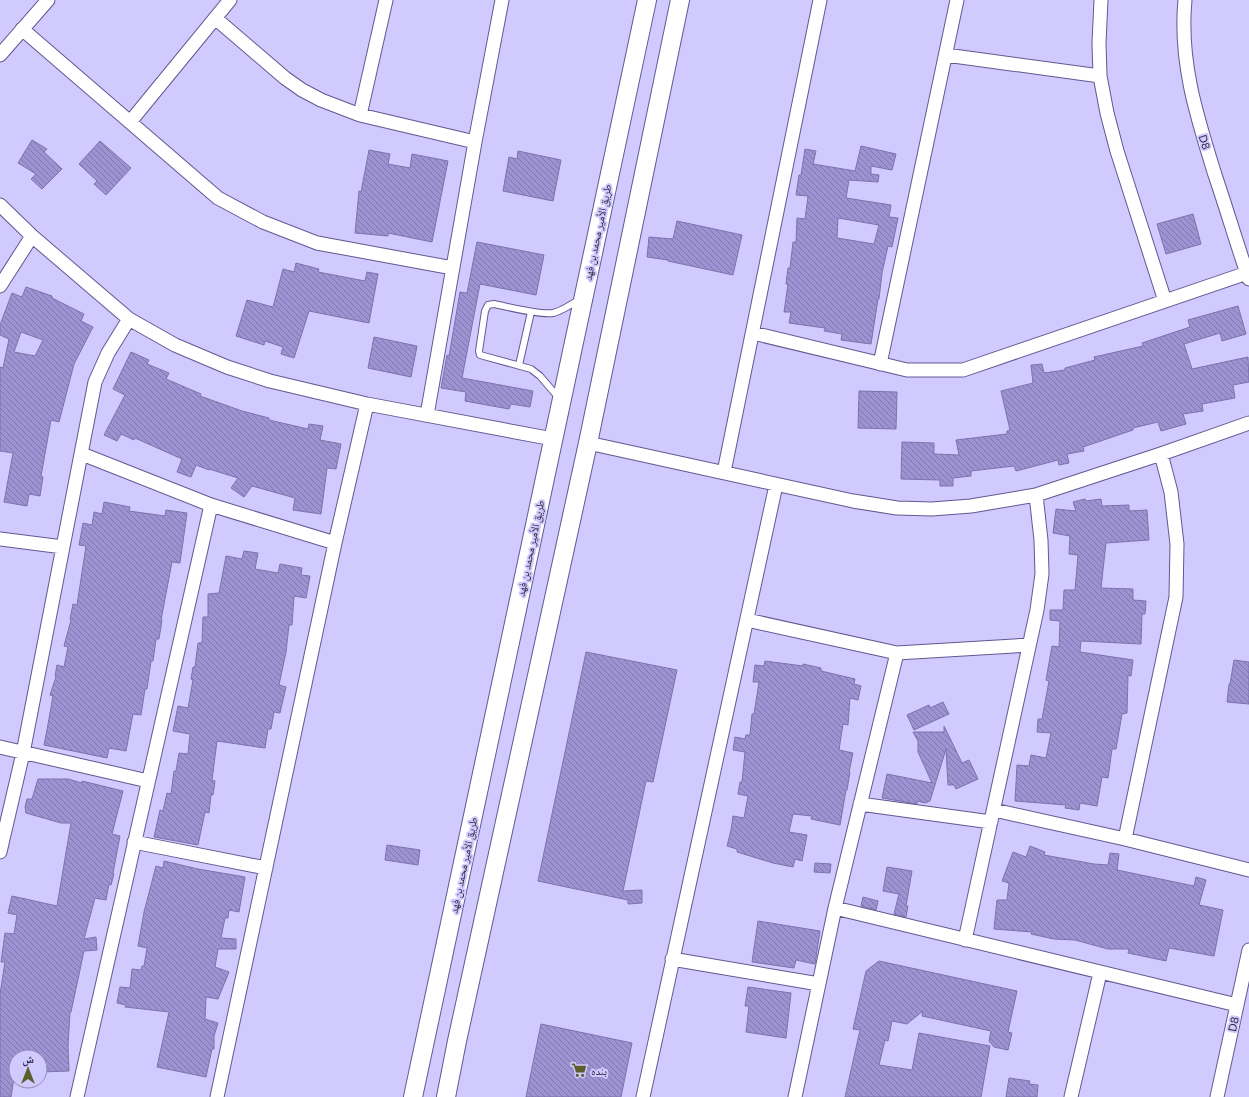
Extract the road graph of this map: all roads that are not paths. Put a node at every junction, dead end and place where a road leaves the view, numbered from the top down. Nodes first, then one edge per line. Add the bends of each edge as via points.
1 (48, 0) edge
2 (230, 0) edge
3 (386, 0) edge
4 (502, 0) edge
5 (647, 0) edge
6 (680, 0) edge
7 (820, 0) edge
8 (958, 0) edge
9 (1101, 0) edge
10 (1186, 0) edge
11 (215, 18) junction
12 (22, 29) junction
13 (0, 55) edge
14 (946, 55) junction
15 (1100, 76) junction
16 (360, 115) junction
17 (130, 122) junction
18 (475, 142) junction
19 (0, 205) edge
20 (32, 236) junction
21 (453, 268) junction
22 (1248, 276) edge
23 (0, 286) edge
24 (583, 297) junction
25 (1165, 301) junction
26 (531, 312) junction
27 (129, 319) junction
28 (753, 333) junction
29 (880, 364) junction
30 (519, 365) junction
31 (561, 401) junction
32 (367, 404) junction
33 (427, 415) junction
34 (1249, 423) edge
35 (553, 439) junction
36 (588, 443) junction
37 (82, 454) junction
38 (1161, 454) junction
39 (724, 472) junction
40 (776, 485) junction
41 (1036, 495) junction
42 (210, 505) junction
43 (0, 539) edge
44 (335, 543) junction
45 (64, 547) junction
46 (747, 620) junction
47 (1029, 645) junction
48 (897, 653) junction
49 (0, 747) edge
50 (23, 753) junction
51 (148, 781) junction
52 (860, 804) junction
53 (993, 816) junction
54 (1125, 839) junction
55 (134, 842) junction
56 (0, 852) edge
57 (266, 868) junction
58 (1249, 870) edge
59 (834, 908) junction
60 (965, 940) junction
61 (1249, 950) edge
62 (672, 959) junction
63 (1100, 973) junction
64 (818, 984) junction
65 (1237, 1005) junction
66 (77, 1097) edge
67 (217, 1097) edge
68 (414, 1097) edge
69 (446, 1097) edge
70 (643, 1097) edge
71 (795, 1097) edge
72 (1072, 1097) edge
73 (1216, 1097) edge

1 - 12 street
2 - 11 street
3 - 16 street
4 - 18 street
5 - 24 street, طريق الأمير محمد بن فهد
6 - 36 street
7 - 28 street
8 - 14 street
9 - 15 street via 1098,43
10 - 22 street, D8 via 1184,54 1189,85 1197,118
11 - 16 street via 302,90
11 - 17 street
12 - 13 street
12 - 17 street
14 - 15 street
14 - 29 street
15 - 25 street via 1117,151
16 - 18 street
17 - 21 street via 218,198 263,222 316,243
18 - 21 street
19 - 20 street
20 - 23 street
20 - 27 street
21 - 33 street
22 - 25 street
24 - 26 lane via 553,313
24 - 31 street, طريق الأمير محمد بن فهد
25 - 29 street via 963,370 907,370
26 - 30 lane
26 - 30 lane via 494,304 488,305 485,311 480,355
27 - 32 street via 175,345 227,367 270,381
27 - 37 street via 108,353 95,382
28 - 29 street
28 - 39 street
30 - 31 lane via 531,369 540,376
31 - 35 street, طريق الأمير محمد بن فهد
32 - 33 street
32 - 44 street
33 - 35 street
34 - 38 street
35 - 68 street, طريق الأمير محمد بن فهد
36 - 39 street
36 - 69 street
37 - 42 street
37 - 45 street
38 - 41 street
38 - 54 street via 1171,492 1177,544 1176,597
39 - 40 street
40 - 41 street via 897,508 971,506
40 - 46 street
41 - 47 street via 1042,574
42 - 44 street
42 - 51 street
43 - 45 street
44 - 57 street
45 - 50 street
46 - 48 street
46 - 62 street
47 - 48 street
47 - 53 street
48 - 52 street
49 - 50 street
50 - 51 street
50 - 56 street
51 - 55 street
52 - 53 street
52 - 59 street
53 - 54 street
53 - 60 street
54 - 58 street
55 - 57 street
55 - 66 street
57 - 67 street
59 - 60 street
59 - 64 street
60 - 63 street
61 - 65 street, D8
62 - 64 street
62 - 70 street
63 - 65 street
63 - 72 street
64 - 71 street
65 - 73 street, D8

